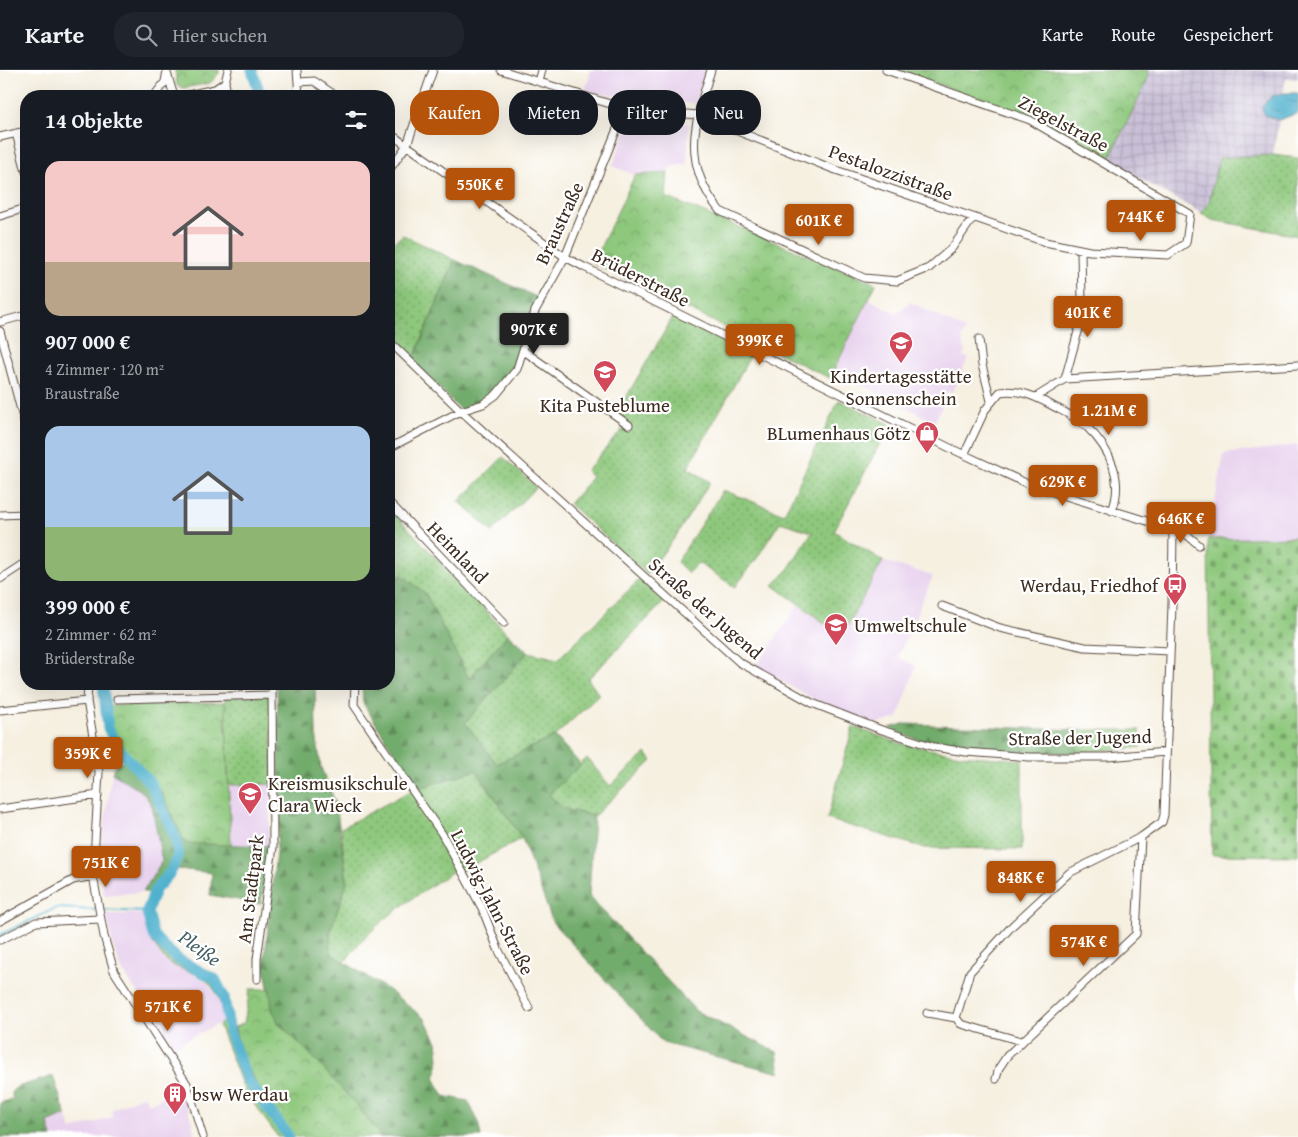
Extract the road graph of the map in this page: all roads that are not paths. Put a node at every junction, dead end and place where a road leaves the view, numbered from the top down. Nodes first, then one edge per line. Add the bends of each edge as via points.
1 (228, 70) edge
2 (297, 70) edge
3 (433, 70) edge
4 (501, 70) edge
5 (542, 70) edge
6 (711, 70) edge
7 (886, 70) edge
8 (167, 71) edge
9 (226, 82) junction
10 (298, 82) junction
11 (539, 82) junction
12 (159, 90) edge
13 (172, 90) edge
14 (210, 90) edge
15 (226, 90) edge
16 (299, 90) edge
17 (327, 90) edge
18 (705, 90) edge
19 (608, 103) edge
20 (696, 125) edge
21 (20, 132) edge
22 (16, 133) junction
23 (614, 135) edge
24 (746, 135) edge
25 (395, 136) edge
26 (0, 137) edge
27 (407, 145) junction
28 (20, 149) edge
29 (395, 162) edge
30 (20, 210) edge
31 (1190, 214) joint
32 (0, 216) edge
33 (973, 218) junction
34 (1081, 250) junction
35 (565, 257) junction
36 (20, 317) edge
37 (0, 322) edge
38 (0, 331) edge
39 (979, 339) dead end
40 (395, 346) edge
41 (524, 351) junction
42 (1298, 365) edge
43 (1065, 379) junction
44 (1036, 397) junction
45 (990, 402) junction
46 (20, 406) edge
47 (461, 411) junction
48 (628, 425) dead end
49 (395, 445) edge
50 (964, 455) junction
51 (395, 508) edge
52 (1112, 511) junction
53 (20, 514) edge
54 (0, 515) edge
55 (1173, 529) junction
56 (1199, 545) dead end
57 (20, 566) edge
58 (0, 579) edge
59 (942, 606) dead end
60 (504, 623) dead end
61 (1170, 651) junction
62 (88, 690) edge
63 (272, 690) edge
64 (355, 690) edge
65 (272, 696) junction
66 (117, 699) dead end
67 (88, 701) junction
68 (0, 710) edge
69 (1166, 752) junction
70 (98, 795) junction
71 (0, 809) edge
72 (1141, 837) junction
73 (93, 876) junction
74 (100, 917) junction
75 (0, 921) edge
76 (0, 940) edge
77 (257, 979) dead end
78 (529, 1008) dead end
79 (927, 1013) dead end
80 (956, 1018) junction
81 (1021, 1041) junction
82 (996, 1080) dead end
83 (203, 1137) edge

1 - 9 street
2 - 10 street
3 - 27 street
4 - 11 street, Pestalozzistraße
5 - 11 street
6 - 18 street
7 - 31 street, Ziegelstraße via 1030,120
8 - 12 street via 165,82
8 - 13 street
9 - 14 street
9 - 15 street
10 - 16 street
10 - 17 street via 314,81
11 - 19 street, Pestalozzistraße
20 - 33 street via 693,150 700,176 709,197 720,211 864,278 897,281 929,268 952,248
21 - 22 street
22 - 26 street
22 - 28 street
23 - 35 street, Braustraße
24 - 33 street, Pestalozzistraße
25 - 27 street, Brüderstraße
27 - 29 street
27 - 35 street, Brüderstraße
30 - 32 street
31 - 34 street, Pestalozzistraße via 1186,242 1168,255
33 - 34 street, Pestalozzistraße via 1045,242
34 - 43 street via 1082,303
35 - 41 street, Braustraße via 535,311
35 - 50 street, Brüderstraße
36 - 37 street
38 - 46 street
39 - 45 street
40 - 47 street, Straße der Jugend
41 - 47 street, Braustraße via 517,369 496,395 483,404
41 - 48 street
42 - 43 street
43 - 44 street
44 - 45 street via 1017,390 1007,391 1000,392
44 - 52 street via 1087,427 1102,446 1116,472 1118,495
45 - 50 street
47 - 49 street, Braustraße
47 - 69 street, Straße der Jugend via 739,662 812,703 934,747 966,752 1029,757 1108,757
50 - 52 street, Brüderstraße via 1030,485
51 - 60 street, Heimland
52 - 55 street, Brüderstraße
53 - 54 street
55 - 56 street, Brüderstraße via 1186,534
55 - 61 street
57 - 58 street
59 - 61 street via 1000,628 1085,647
61 - 69 street
62 - 67 street
63 - 65 street, Am Stadtpark
64 - 78 street, Ludwig-Jahn-Straße via 354,705 442,834 482,908 498,950
65 - 66 street
65 - 77 street, Am Stadtpark via 273,847
67 - 68 street
67 - 70 street via 98,755
69 - 72 street via 1162,822
70 - 71 street
70 - 73 street
72 - 80 street via 1068,873 1012,926 970,972
72 - 81 street via 1136,934
73 - 74 street
73 - 75 street via 73,880
74 - 76 street via 36,922
74 - 83 street via 114,971 187,1084
79 - 80 street
80 - 81 street via 961,1024
81 - 82 street via 1003,1062

